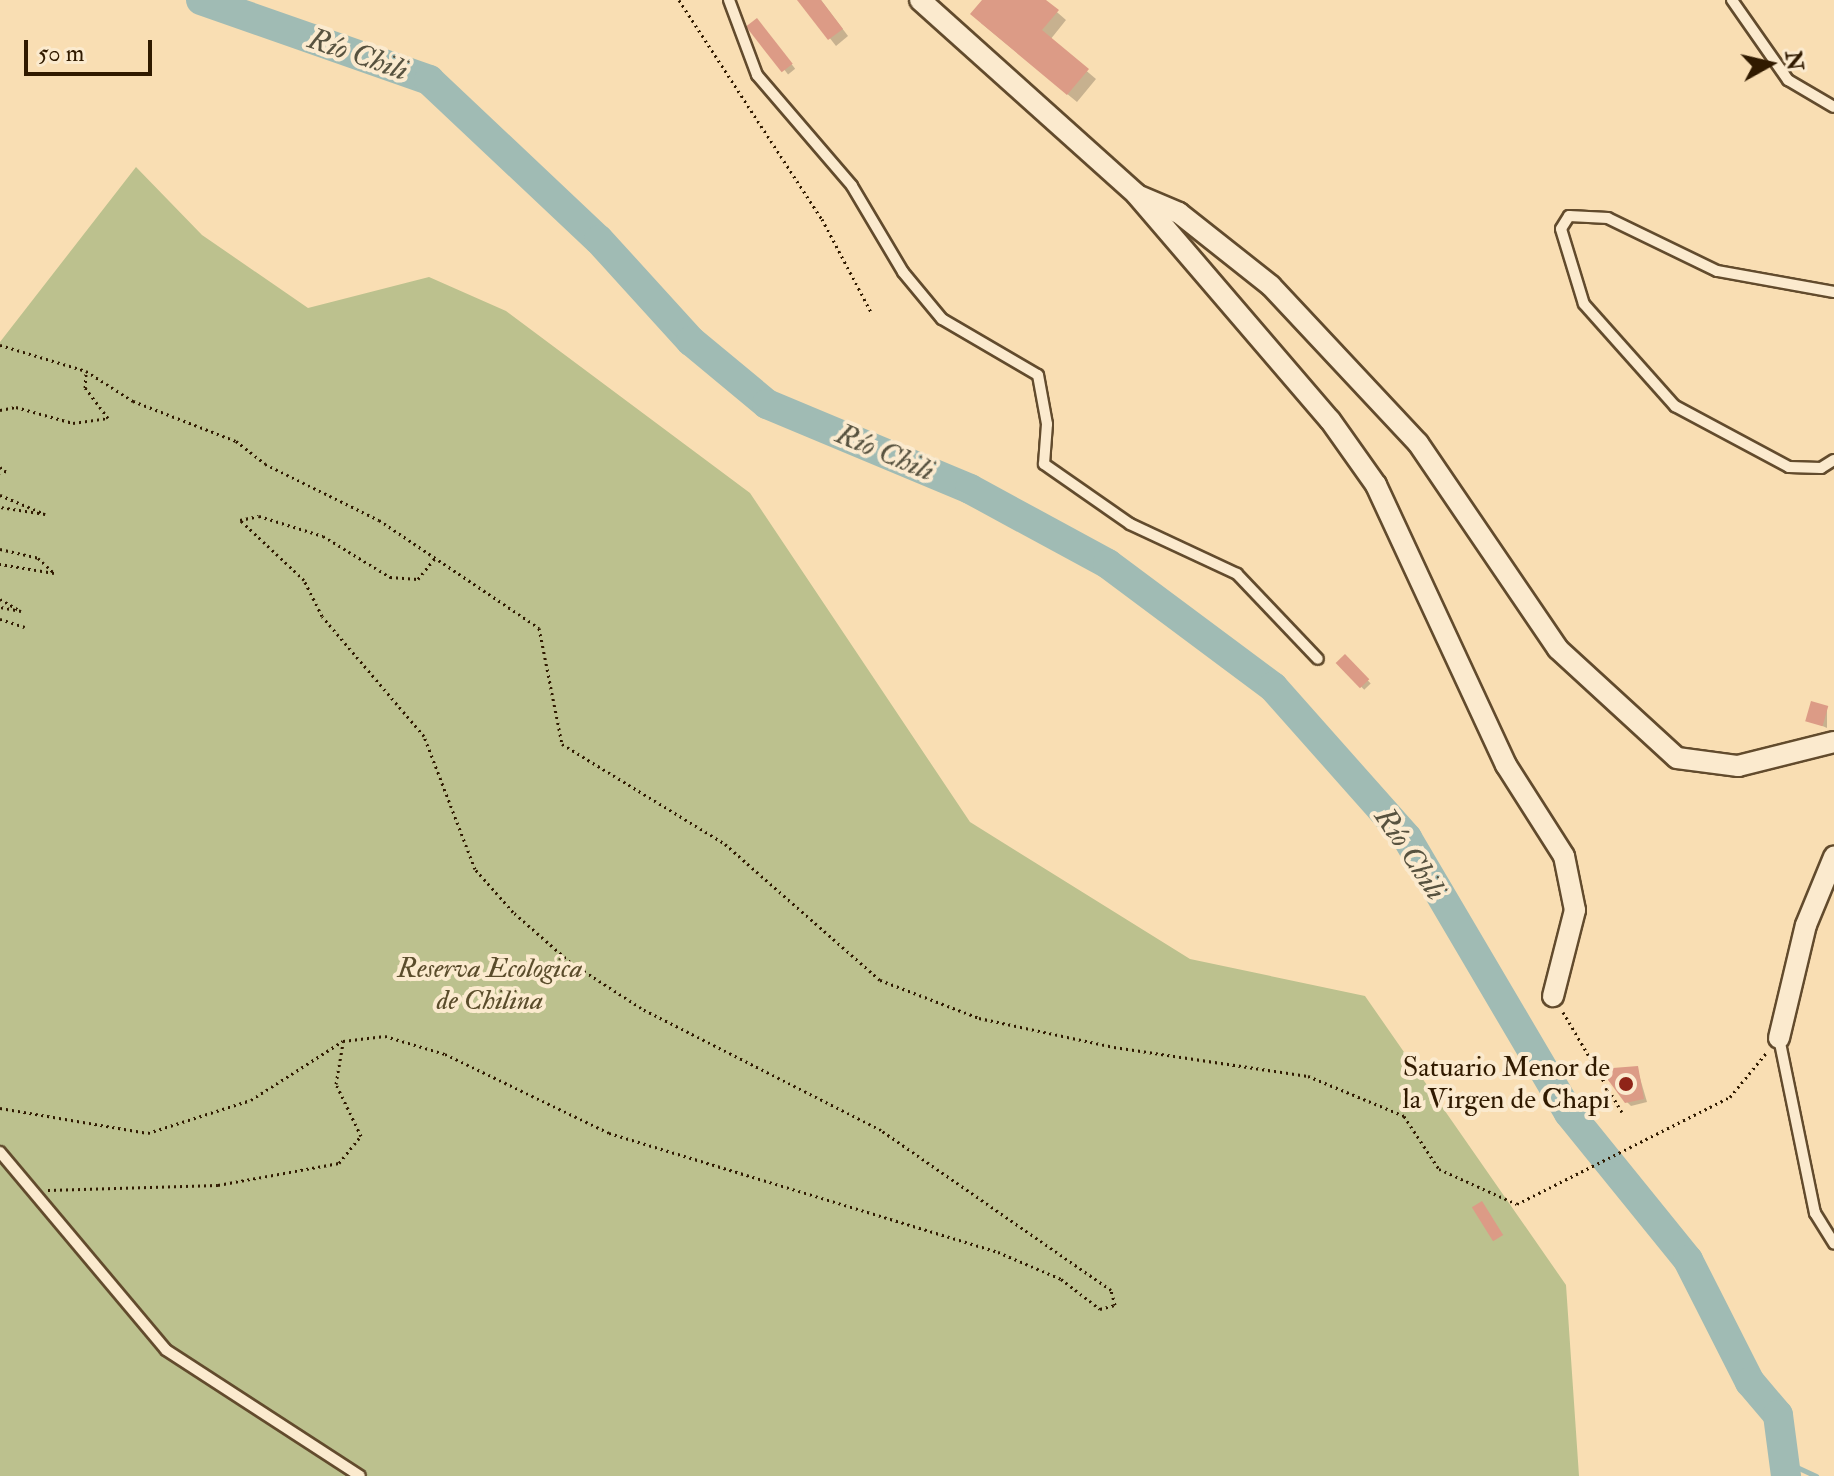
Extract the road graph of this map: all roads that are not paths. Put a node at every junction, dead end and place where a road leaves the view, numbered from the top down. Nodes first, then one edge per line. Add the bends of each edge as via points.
1 (729, 0) edge
2 (920, 0) edge
3 (1732, 0) edge
4 (1834, 107) edge
5 (1136, 194) junction
6 (1834, 292) edge
7 (1834, 460) edge
8 (1318, 659) dead end
9 (1834, 742) edge
10 (1834, 857) edge
11 (1553, 996) road end
12 (1779, 1038) joint
13 (0, 1152) edge
14 (1834, 1244) edge
15 (360, 1476) edge

1 - 8 lane via 757,75 852,186 903,272 942,319 1038,375 1047,424 1044,464 1130,524 1237,574
2 - 5 street
3 - 4 lane via 1788,80
5 - 9 street via 1179,213 1271,286 1418,443 1558,649 1677,758 1738,766
5 - 11 street via 1330,420 1409,545 1459,672 1574,884 1575,910
6 - 7 lane via 1717,271 1608,218 1569,216 1561,229 1584,304 1675,406 1789,467 1821,468
10 - 12 street via 1806,925
12 - 14 lane via 1815,1213
13 - 15 lane via 166,1350

